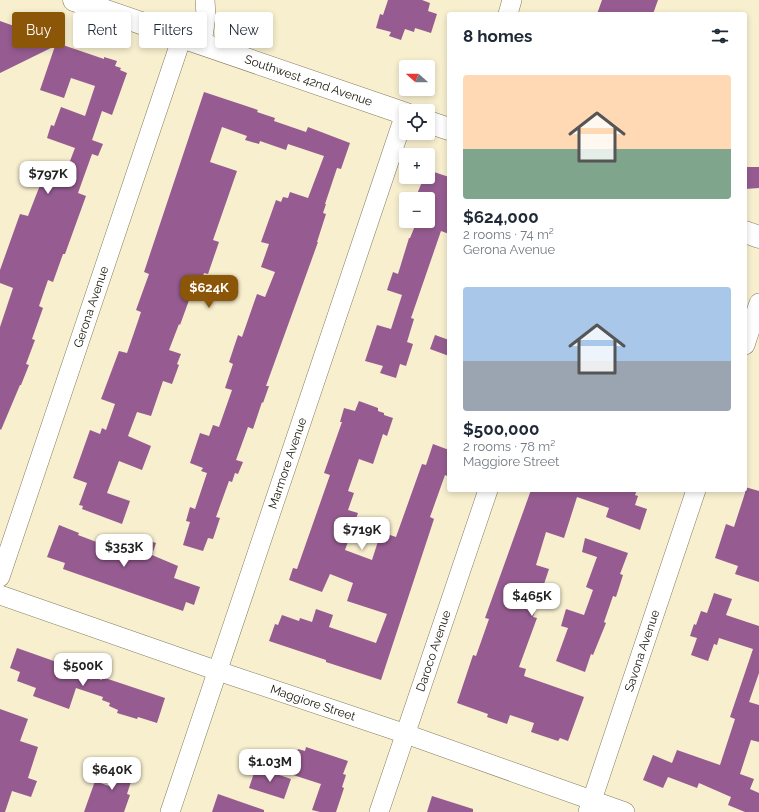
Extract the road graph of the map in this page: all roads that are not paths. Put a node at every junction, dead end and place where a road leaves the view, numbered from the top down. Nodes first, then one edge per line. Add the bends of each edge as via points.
1 (74, 0) edge
2 (205, 0) edge
3 (512, 0) edge
4 (206, 12) edge
5 (509, 12) edge
6 (139, 22) edge
7 (207, 45) edge
8 (189, 48) edge
9 (399, 112) edge
10 (435, 124) edge
11 (447, 128) edge
12 (399, 135) edge
13 (747, 233) edge
14 (759, 237) edge
15 (759, 303) edge
16 (747, 339) edge
17 (487, 492) edge
18 (695, 492) edge
19 (0, 577) edge
20 (0, 595) edge
21 (218, 670) junction
22 (406, 734) junction
23 (590, 806) edge
24 (170, 812) edge
25 (379, 812) edge
26 (625, 812) edge

1 - 6 main road, Southwest 42nd Avenue
2 - 4 street, Gerona Avenue
3 - 5 street
7 - 9 main road, Southwest 42nd Avenue
8 - 19 street, Gerona Avenue
10 - 11 main road
12 - 21 street, Marmore Avenue
13 - 14 main road
15 - 16 street
17 - 22 street, Daroco Avenue
18 - 23 street, Savona Avenue
20 - 21 street, Maggiore Street
21 - 22 street, Maggiore Street
21 - 24 street, Marmore Avenue
22 - 23 street, Maggiore Street
22 - 25 street, Daroco Avenue
23 - 26 street, Maggiore Street

